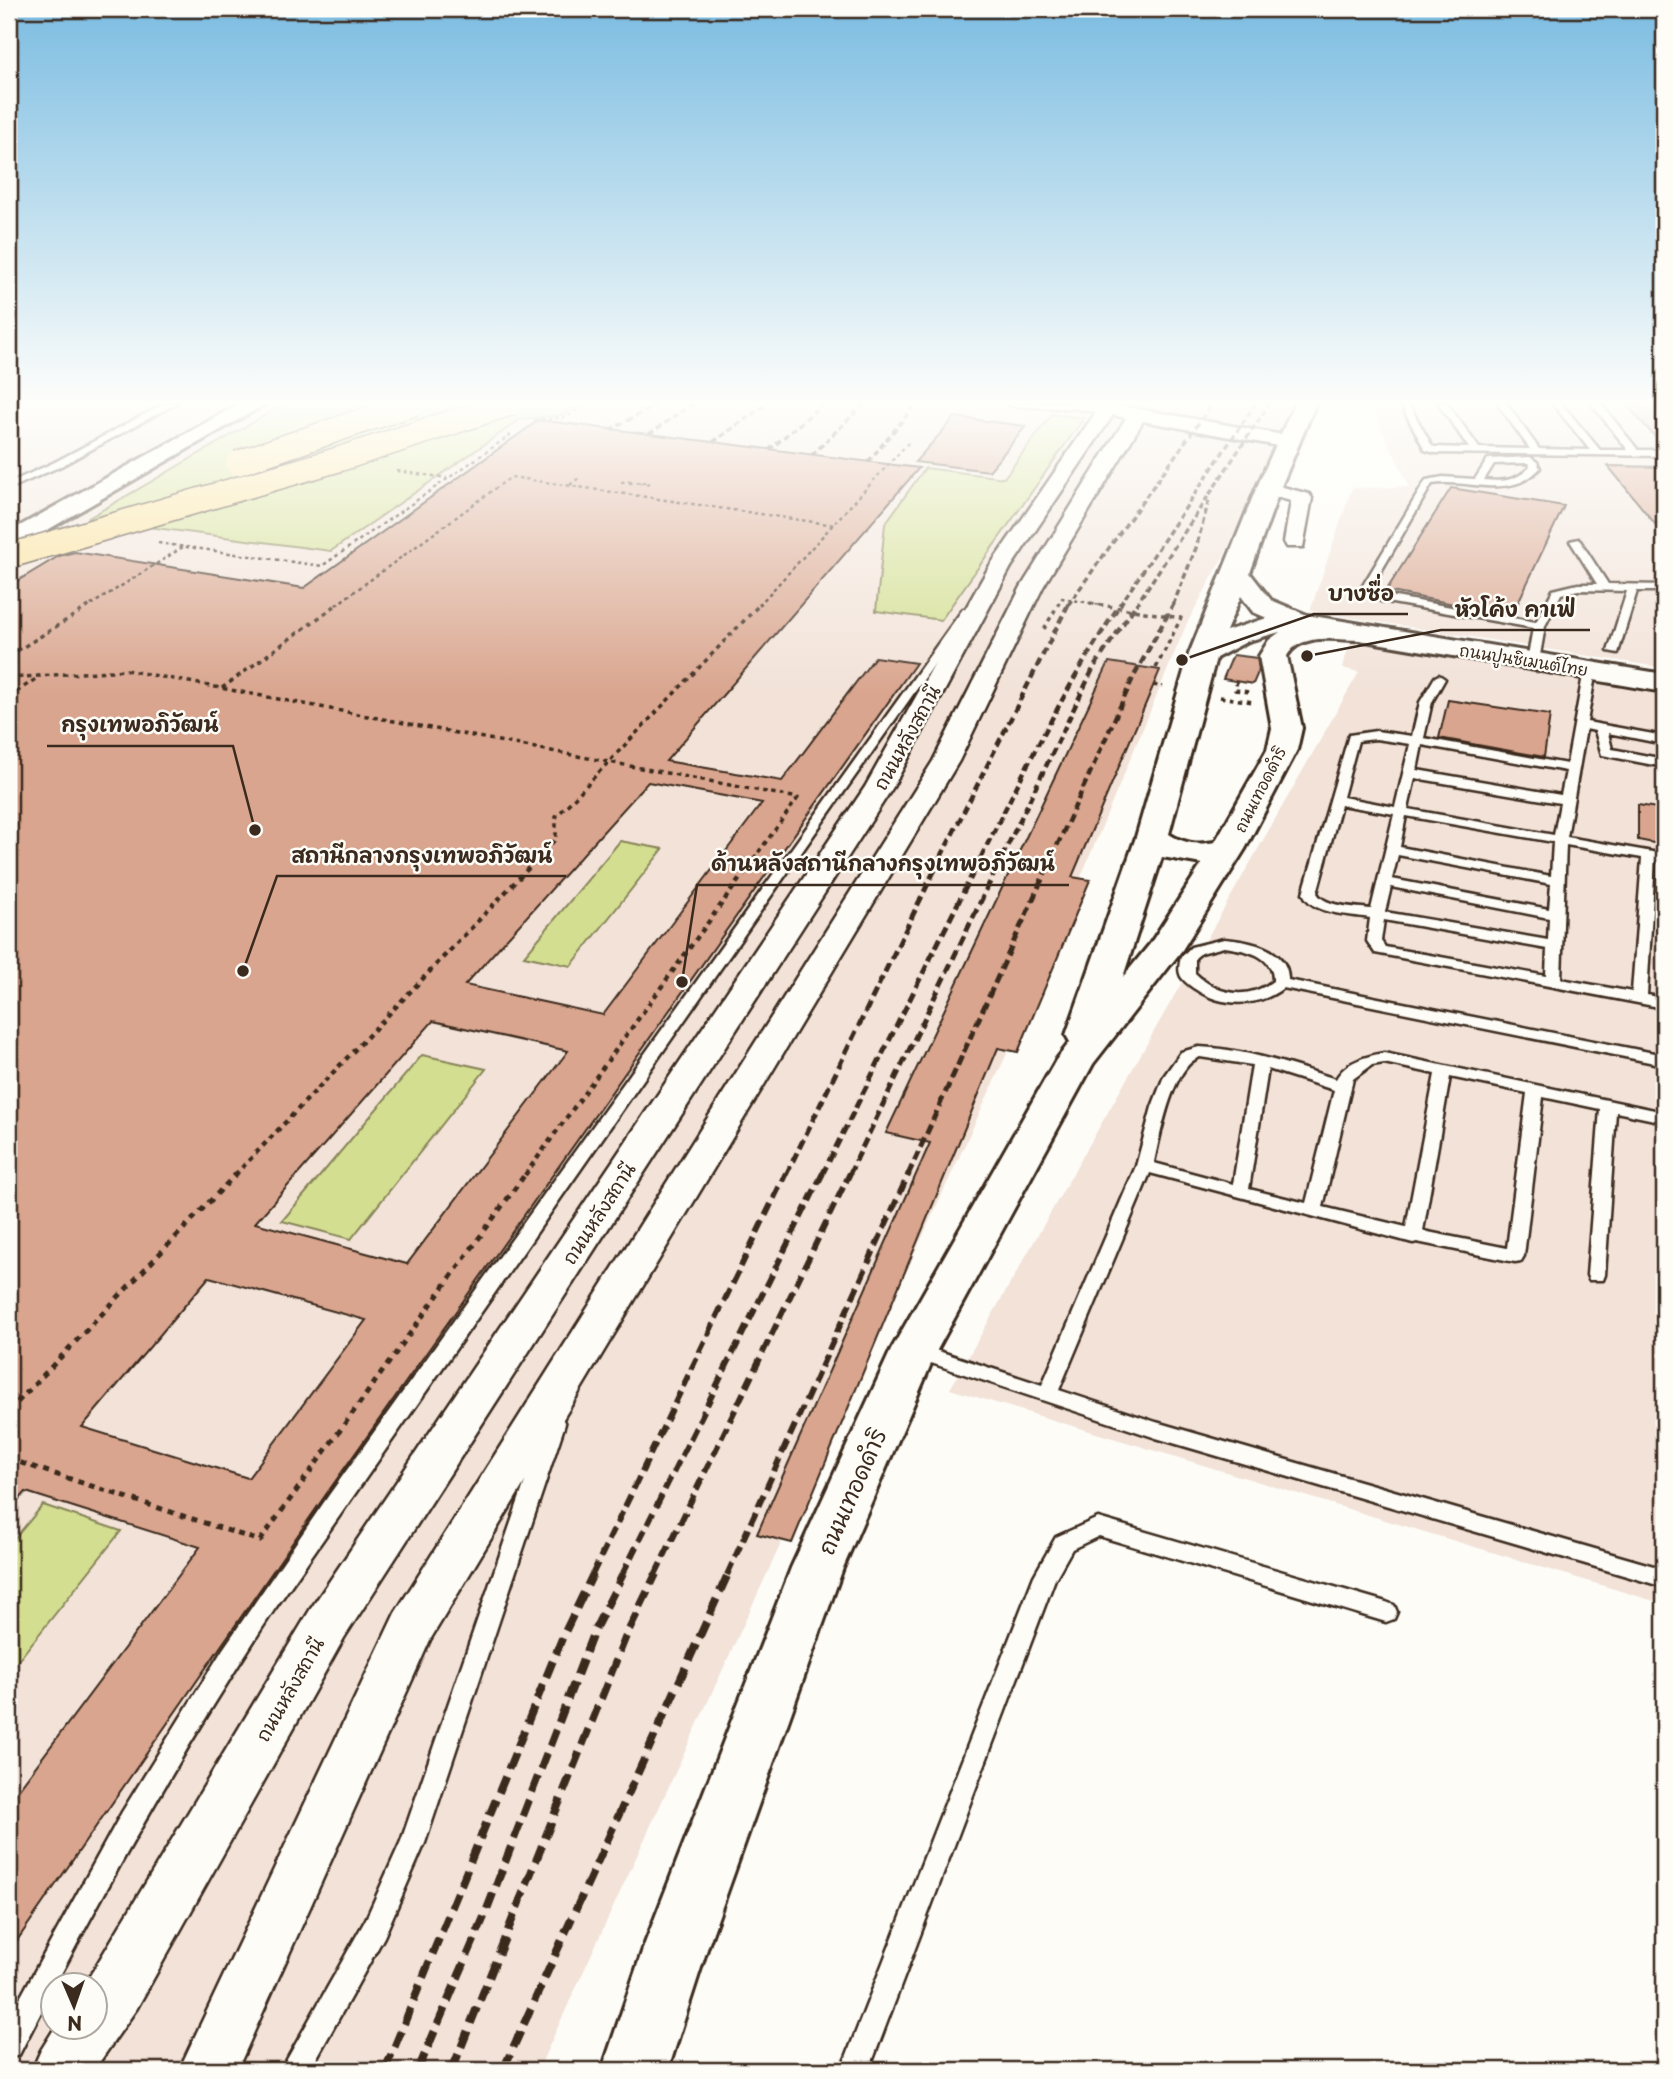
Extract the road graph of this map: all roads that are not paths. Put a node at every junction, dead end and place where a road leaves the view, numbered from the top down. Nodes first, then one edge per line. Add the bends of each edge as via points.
1 (84, 500) edge
2 (118, 500) edge
3 (200, 500) edge
4 (1043, 500) edge
5 (1066, 500) edge
6 (1264, 500) edge
7 (1302, 500) edge
8 (1418, 500) edge
9 (9, 533) edge
10 (1575, 541) dead end
11 (9, 542) edge
12 (1295, 542) dead end
13 (9, 556) edge
14 (1000, 567) junction
15 (1237, 573) junction
16 (1604, 587) junction
17 (1633, 587) junction
18 (1664, 588) edge
19 (1301, 622) junction
20 (1539, 626) junction
21 (1358, 632) junction
22 (1614, 651) dead end
23 (1203, 654) junction
24 (1533, 661) junction
25 (1590, 670) junction
26 (1439, 679) dead end
27 (1664, 683) edge
28 (1582, 725) junction
29 (1601, 729) junction
30 (1664, 740) edge
31 (1418, 741) junction
32 (1664, 763) edge
33 (1574, 769) junction
34 (1409, 773) junction
35 (1336, 800) junction
36 (1568, 800) junction
37 (1401, 812) junction
38 (1152, 837) junction
39 (1560, 839) junction
40 (1228, 849) junction
41 (1392, 850) junction
42 (1657, 857) edge
43 (1558, 881) junction
44 (1384, 882) junction
45 (1556, 915) junction
46 (1377, 916) junction
47 (1555, 946) junction
48 (1176, 953) junction
49 (1553, 981) junction
50 (1280, 984) junction
51 (1639, 999) junction
52 (1664, 1003) edge
53 (1076, 1060) junction
54 (1664, 1060) edge
55 (1261, 1061) junction
56 (1443, 1072) junction
57 (1342, 1087) junction
58 (1535, 1091) junction
59 (1608, 1106) junction
60 (1664, 1117) edge
61 (1145, 1166) junction
62 (1240, 1193) junction
63 (1313, 1212) junction
64 (1413, 1237) junction
65 (1596, 1275) dead end
66 (914, 1350) junction
67 (576, 1362) junction
68 (1048, 1393) junction
69 (1664, 1578) edge
70 (1386, 1612) dead end
71 (676, 1945) junction
72 (108, 2000) edge
73 (81, 2040) edge
74 (88, 2040) edge
75 (9, 2045) edge
76 (61, 2070) edge
77 (73, 2070) edge
78 (208, 2070) edge
79 (295, 2070) edge
80 (615, 2070) edge
81 (635, 2070) edge
82 (855, 2070) edge

1 - 11 street
2 - 9 highway
3 - 13 highway, bridge
4 - 14 street, ถนนหลังสถานี
5 - 67 street via 1032,587 946,761
6 - 15 street, ถนนเทอดดำริ
7 - 12 street
8 - 20 lane via 1367,587 1371,593
10 - 16 lane
14 - 72 street, ถนนหลังสถานี via 879,787 327,1624
14 - 75 lane via 841,783 265,1604 157,1775 71,1924
15 - 19 street via 1262,606
15 - 23 street, ถนนเทอดดำริ
16 - 17 lane
16 - 20 lane via 1557,592
17 - 18 lane
17 - 22 lane
19 - 21 street, ถนนปูนซิเมนต์ไทย
19 - 23 street via 1257,627
20 - 24 lane
21 - 24 street, ถนนปูนซิเมนต์ไทย
21 - 40 street, ถนนเทอดดำริ via 1306,633 1277,646 1273,656 1287,728 1282,750
23 - 38 street, ถนนเทอดดำริ
24 - 25 street, ถนนปูนซิเมนต์ไทย
25 - 27 street, ถนนปูนซิเมนต์ไทย
25 - 28 lane
26 - 31 lane via 1426,702
28 - 29 lane
28 - 33 lane
29 - 30 lane
29 - 32 lane via 1606,752
31 - 33 lane
31 - 34 lane
31 - 35 lane via 1376,735 1353,738
33 - 36 lane
34 - 36 lane
34 - 37 lane
35 - 37 lane
35 - 46 lane via 1310,893 1322,905
36 - 39 lane
37 - 39 lane
37 - 41 lane
38 - 40 street, ถนนเทอดดำริ via 1182,854 1208,855
38 - 53 street, ถนนเทอดดำริ
39 - 42 lane
39 - 43 lane
40 - 48 street, ถนนเทอดดำริ
41 - 43 lane
41 - 44 lane
42 - 51 lane
43 - 45 lane
44 - 45 lane
44 - 46 lane
45 - 47 lane
46 - 47 lane
46 - 49 lane via 1374,940 1380,950
47 - 49 lane
48 - 50 lane via 1187,974 1204,990 1218,995 1262,996
48 - 50 lane via 1224,943 1256,949 1278,965
48 - 53 street, ถนนเทอดดำริ
49 - 51 lane
50 - 54 lane
51 - 52 lane
53 - 66 street, ถนนเทอดดำริ
55 - 57 lane
55 - 61 lane via 1202,1052 1189,1054 1179,1063
55 - 62 lane
56 - 57 lane via 1384,1058 1353,1068
56 - 58 lane
56 - 64 lane
57 - 63 lane
58 - 59 lane
58 - 64 lane via 1515,1256
59 - 60 lane
59 - 65 lane
61 - 62 lane
61 - 68 lane
62 - 63 lane
63 - 64 lane
66 - 68 lane
66 - 71 street, ถนนเทอดดำริ via 817,1568
67 - 78 street via 412,1628
67 - 79 lane via 413,1843 375,1928
68 - 69 lane via 1156,1430
70 - 82 lane via 1098,1527 1064,1543 1045,1576
71 - 80 street, ถนนเทอดดำริ
71 - 81 street, ถนนเทอดดำริ
73 - 76 street, ถนนหลังสถานี
74 - 77 lane

